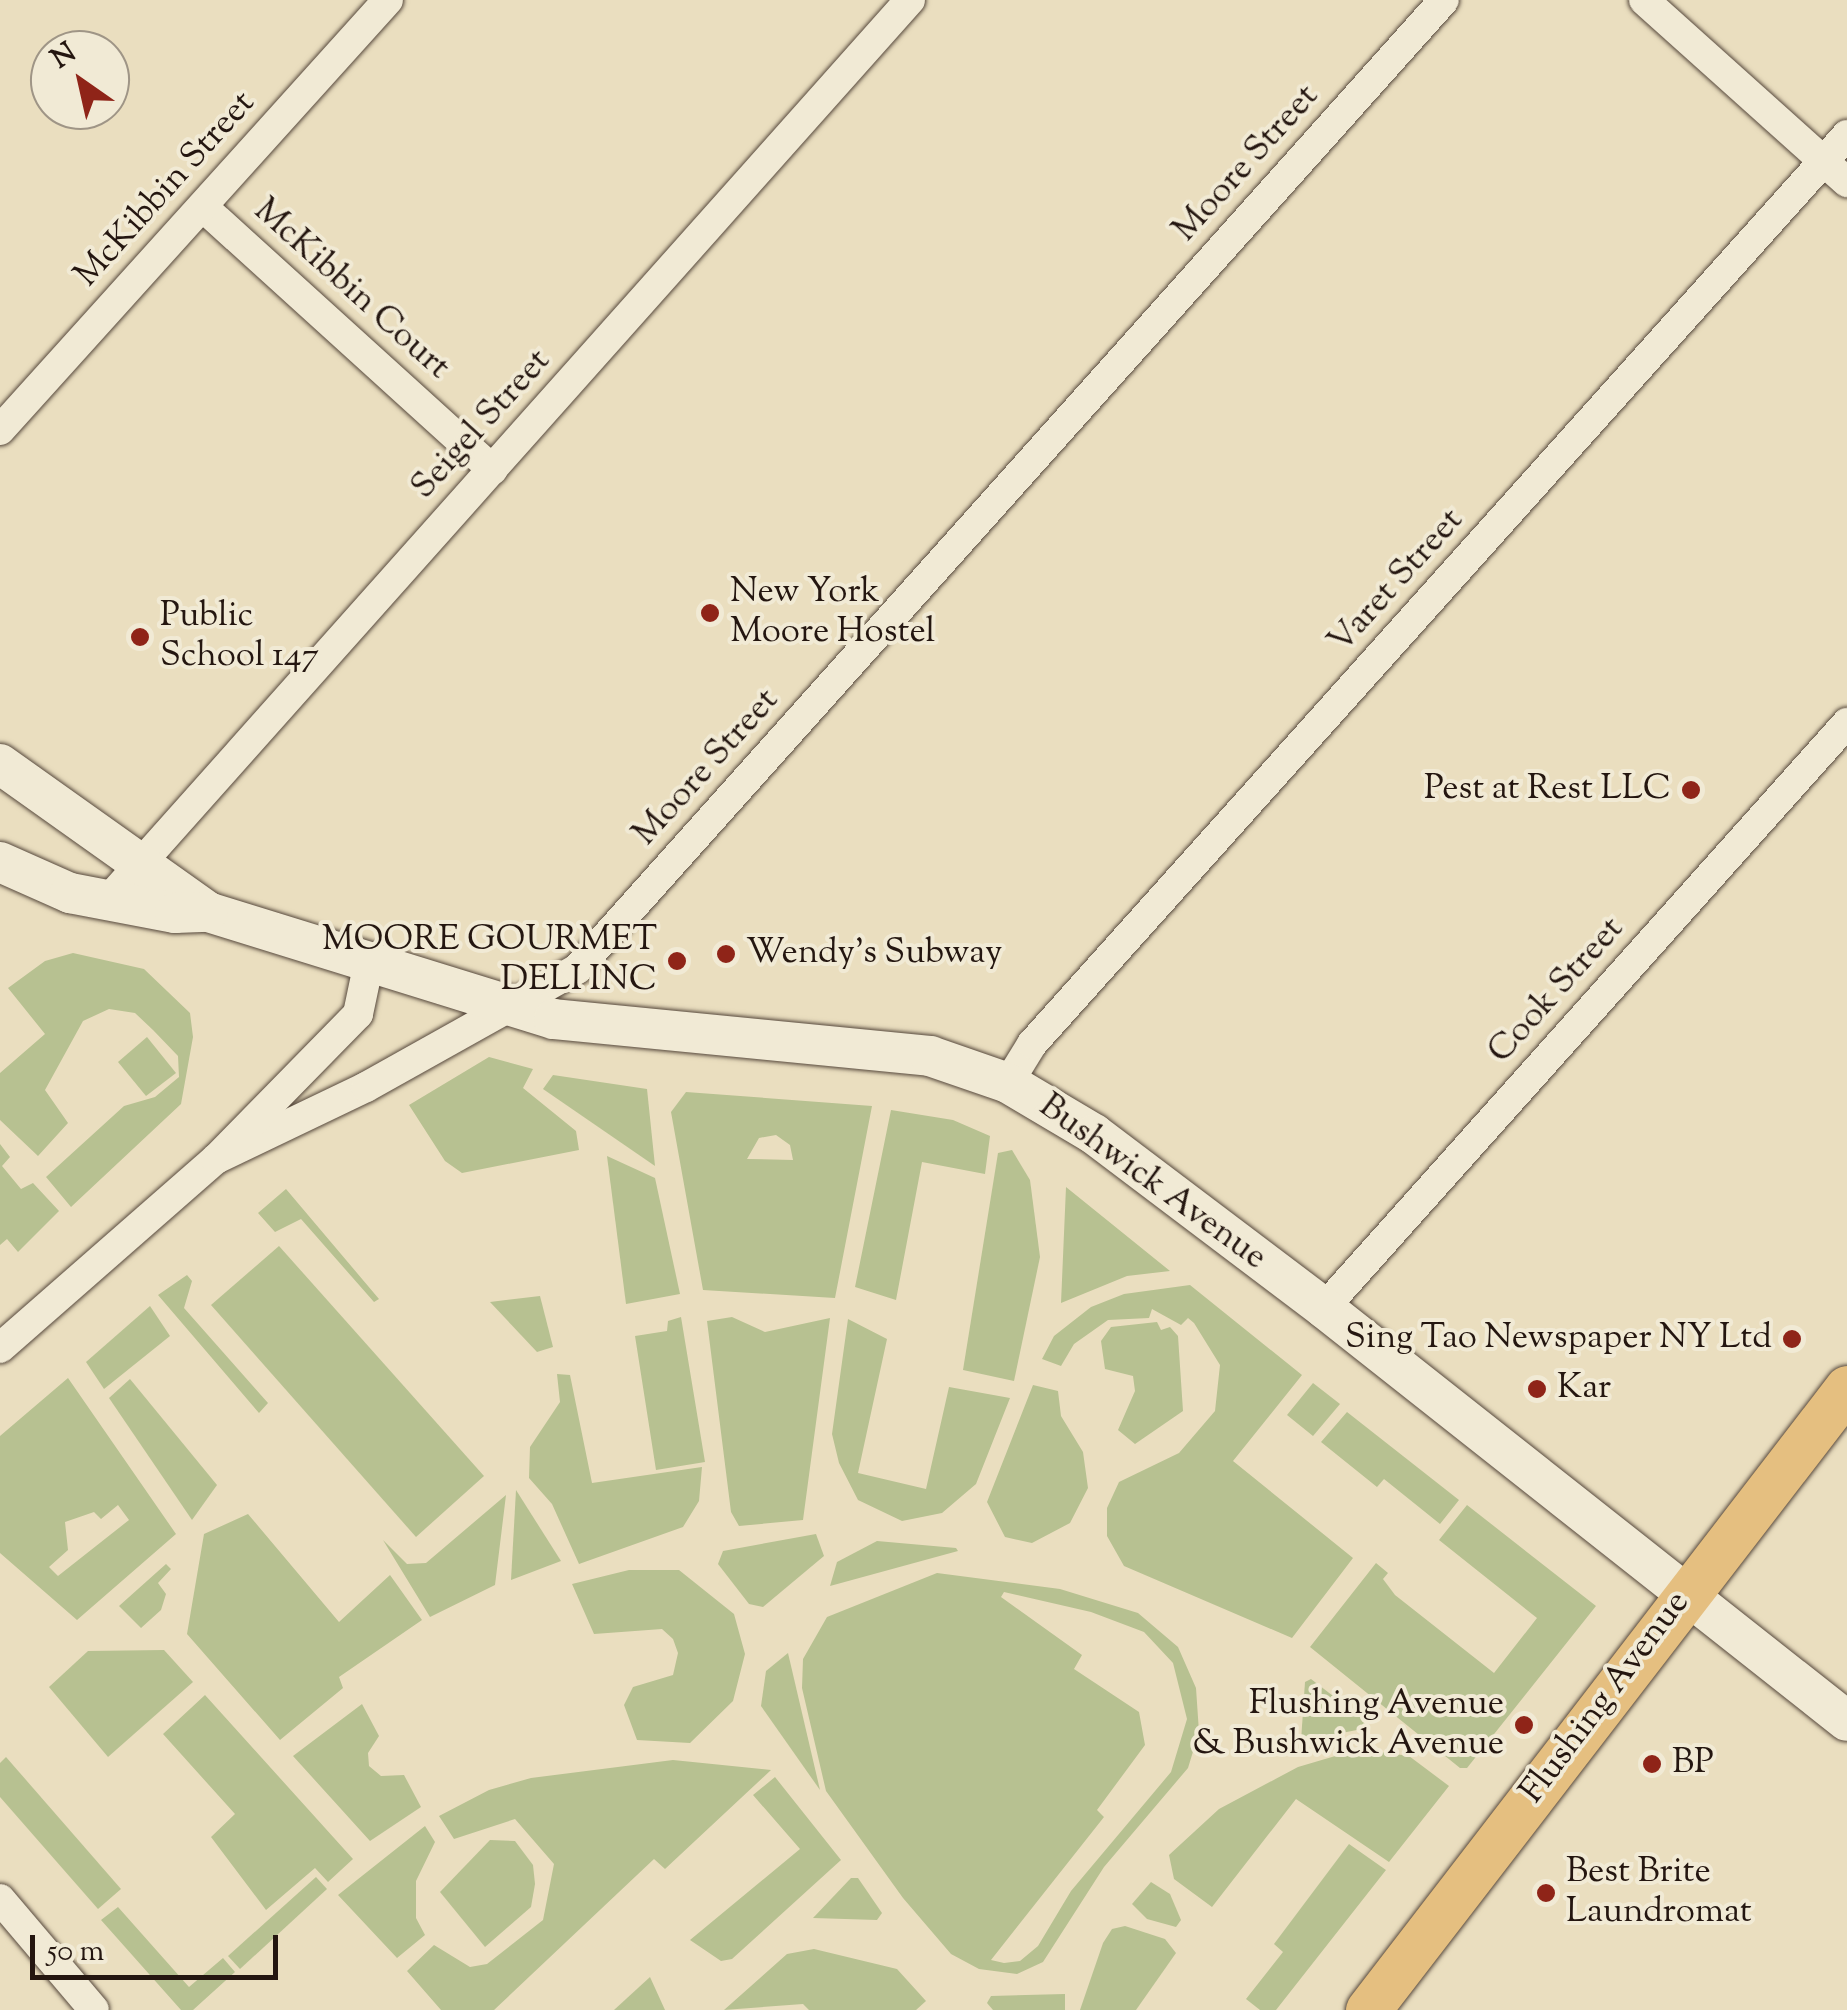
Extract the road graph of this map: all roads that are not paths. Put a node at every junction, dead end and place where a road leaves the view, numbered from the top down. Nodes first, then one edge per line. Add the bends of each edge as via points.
1 (388, 0) edge
2 (910, 0) edge
3 (1444, 0) edge
4 (1644, 0) edge
5 (1847, 135) edge
6 (1824, 160) junction
7 (1847, 182) edge
8 (203, 207) junction
9 (0, 430) edge
10 (493, 470) junction
11 (1847, 723) edge
12 (0, 764) edge
13 (0, 862) edge
14 (138, 862) junction
15 (109, 899) junction
16 (208, 912) junction
17 (369, 962) junction
18 (508, 1006) junction
19 (1008, 1083) junction
20 (216, 1159) junction
21 (1324, 1308) junction
22 (0, 1348) edge
23 (1847, 1388) edge
24 (1685, 1595) junction
25 (1847, 1721) edge
26 (0, 1899) edge
27 (94, 2010) edge
28 (1368, 2010) edge

1 - 8 street, McKibbin Street
2 - 10 street, Seigel Street
3 - 18 street, Moore Street via 578,968
4 - 6 street
5 - 6 street, Varet Street
6 - 7 street
6 - 19 street, Varet Street via 1032,1044
8 - 9 street, McKibbin Street
8 - 10 street, McKibbin Court
10 - 14 street, Seigel Street
11 - 21 street, Cook Street
12 - 14 main road, Bushwick Avenue
13 - 15 main road, Bushwick Avenue via 70,892
14 - 15 street, Seigel Street
14 - 16 main road, Bushwick Avenue
15 - 16 main road, Bushwick Avenue via 175,913
16 - 17 main road, Bushwick Avenue
17 - 18 main road, Bushwick Avenue
17 - 20 street, Moore Street via 358,1014
18 - 19 main road, Bushwick Avenue via 554,1018 930,1056
18 - 20 street, Moore Street via 366,1088
19 - 21 main road, Bushwick Avenue via 1094,1134
20 - 22 street, Moore Street
21 - 24 main road, Bushwick Avenue
23 - 24 main road, Flushing Avenue
24 - 25 main road, Bushwick Avenue
24 - 28 main road, Flushing Avenue
26 - 27 street

